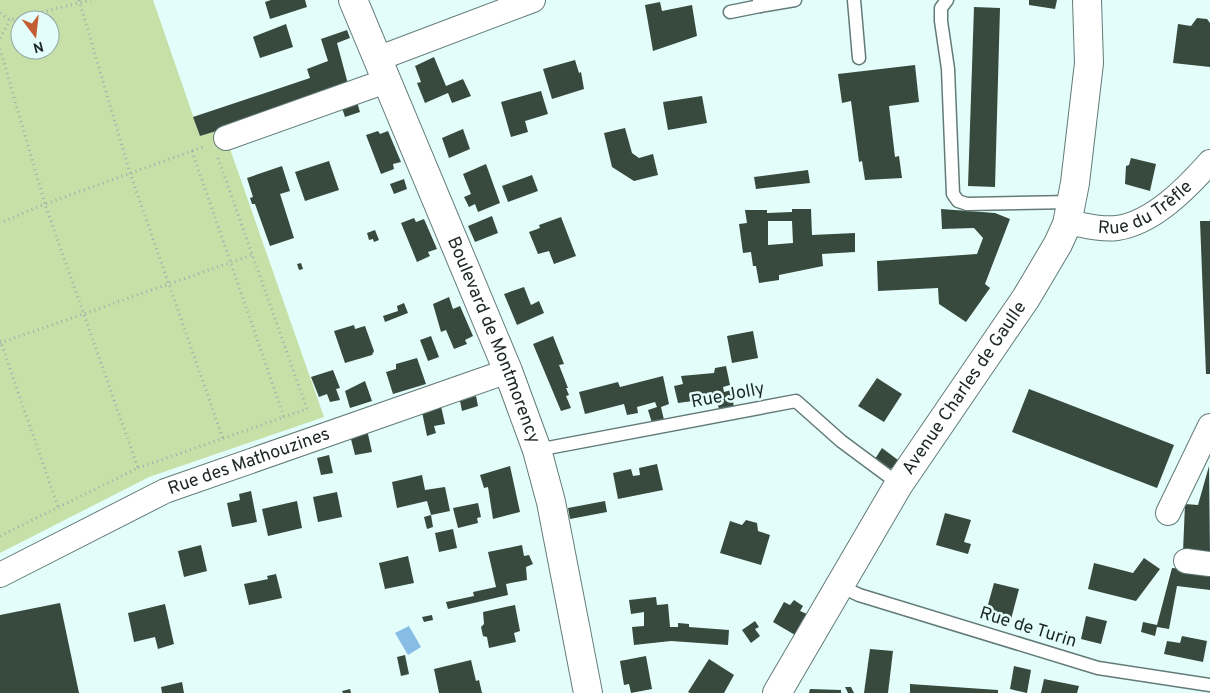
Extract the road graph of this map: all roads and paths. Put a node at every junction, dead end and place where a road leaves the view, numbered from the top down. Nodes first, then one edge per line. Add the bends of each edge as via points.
1 (91, 0) edge
2 (353, 0) edge
3 (534, 0) edge
4 (795, 0) edge
5 (854, 0) edge
6 (948, 0) edge
7 (1087, 0) edge
8 (1104, 0) edge
9 (80, 2) edge
10 (759, 3) edge
11 (49, 10) edge
12 (730, 12) dead end
13 (0, 13) edge
14 (10, 20) joint
15 (0, 38) edge
16 (0, 49) edge
17 (859, 58) dead end
18 (1089, 63) junction
19 (382, 70) junction
20 (221, 145) joint
21 (1210, 162) edge
22 (130, 174) junction
23 (45, 204) junction
24 (1070, 212) junction
25 (0, 223) edge
26 (252, 255) junction
27 (230, 262) junction
28 (169, 284) junction
29 (84, 314) junction
30 (0, 342) edge
31 (508, 371) junction
32 (284, 417) junction
33 (1210, 426) edge
34 (223, 438) junction
35 (536, 450) junction
36 (138, 468) junction
37 (899, 484) junction
38 (58, 507) junction
39 (1168, 513) dead end
40 (0, 536) edge
41 (1186, 561) dead end
42 (1210, 564) edge
43 (0, 575) edge
44 (840, 586) junction
45 (1210, 685) edge
46 (588, 693) edge
47 (778, 693) edge

1 - 9 path
2 - 19 main road, Boulevard de Montmorency
3 - 19 street
4 - 10 lane
5 - 17 lane
6 - 24 lane via 942,8 941,21 948,70 953,194 958,202 967,204
7 - 18 main road, Avenue Charles de Gaulle
8 - 18 main road, Avenue Charles de Gaulle
9 - 11 path
9 - 22 path
10 - 12 lane
13 - 14 path
14 - 15 path
16 - 23 path
18 - 24 main road, Avenue Charles de Gaulle
19 - 20 street
19 - 31 main road, Boulevard de Montmorency
20 - 26 path
21 - 24 street, Rue du Trèfle via 1178,196 1134,222 1115,228 1084,226
22 - 23 path
22 - 27 path via 192,151
22 - 28 path
23 - 25 path
23 - 29 path
24 - 37 main road, Avenue Charles de Gaulle via 1055,250 1033,286
26 - 27 path
26 - 32 path via 307,409
27 - 28 path
27 - 32 path
28 - 29 path
28 - 34 path
29 - 30 path
29 - 36 path
30 - 38 path
31 - 35 main road, Boulevard de Montmorency
31 - 43 street, Rue des Mathouzines via 165,491
32 - 34 path
33 - 39 street
34 - 36 path
35 - 37 lane, Rue Jolly via 796,401
35 - 46 main road, Boulevard de Montmorency via 551,502
36 - 38 path
37 - 44 main road, Avenue Charles de Gaulle
38 - 40 path
41 - 42 street
44 - 45 lane, Rue de Turin via 859,595 1098,668
44 - 47 main road, Avenue Charles de Gaulle

